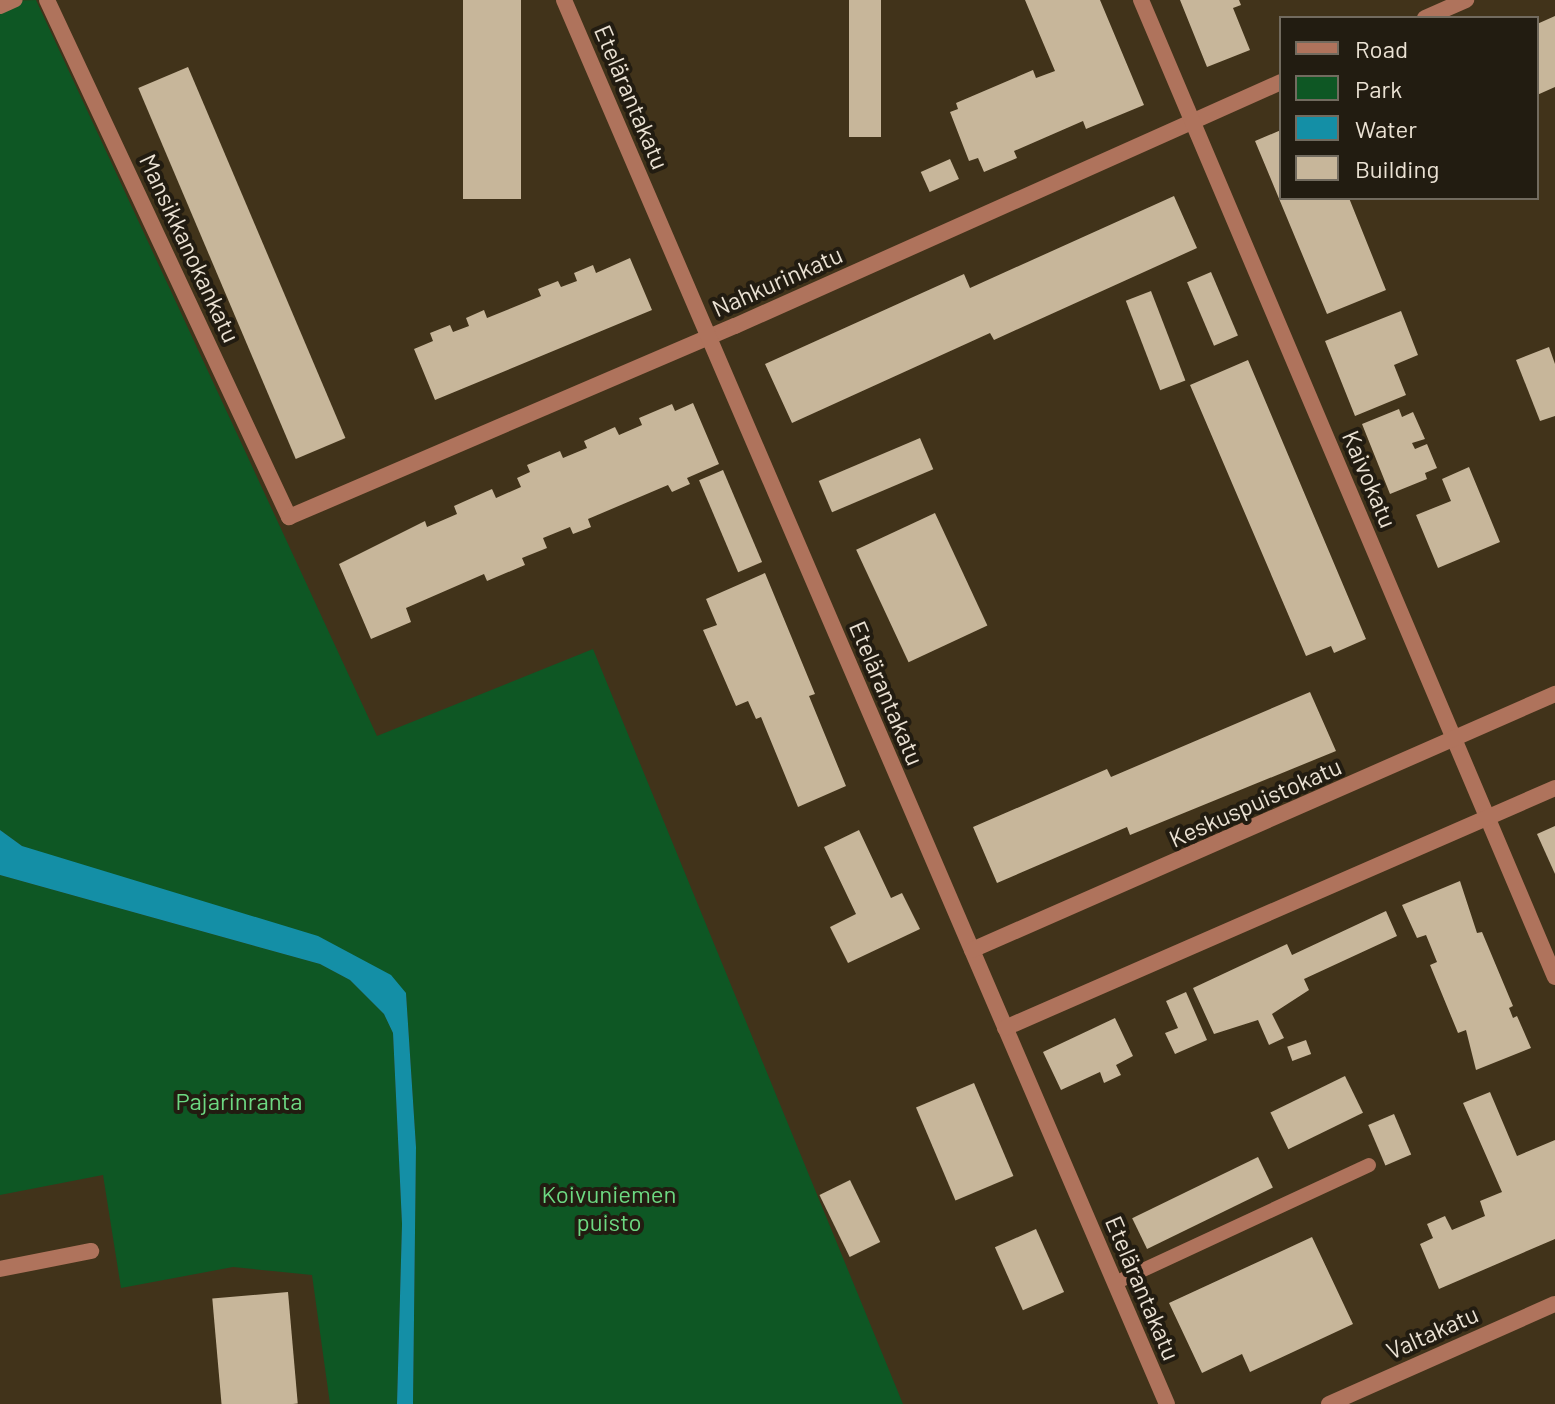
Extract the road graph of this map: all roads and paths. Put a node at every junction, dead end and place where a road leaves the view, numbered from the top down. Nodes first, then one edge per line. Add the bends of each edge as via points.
1 (16, 0) edge
2 (47, 0) edge
3 (564, 0) edge
4 (1141, 0) edge
5 (1466, 0) edge
6 (0, 7) edge
7 (1430, 16) edge
8 (1279, 83) edge
9 (1193, 122) junction
10 (708, 337) junction
11 (289, 517) joint
12 (1555, 694) edge
13 (1455, 741) junction
14 (1555, 788) edge
15 (1488, 817) junction
16 (972, 950) junction
17 (1555, 977) edge
18 (1005, 1028) junction
19 (1369, 1165) dead end
20 (91, 1251) dead end
21 (0, 1269) edge
22 (1115, 1283) junction
23 (1555, 1304) edge
24 (1167, 1404) edge
25 (1329, 1404) edge

1 - 6 lane
2 - 11 street, Mansikkanokankatu
3 - 10 street, Etelärantakatu
4 - 9 street, Kaivokatu
5 - 7 street
8 - 9 street, Nahkurinkatu
9 - 10 street, Nahkurinkatu
9 - 13 street, Kaivokatu
10 - 11 street, Nahkurinkatu
10 - 16 street, Etelärantakatu
12 - 13 street, Keskuspuistokatu
13 - 15 street, Kaivokatu
13 - 16 street, Keskuspuistokatu
14 - 15 street
15 - 17 street, Kaivokatu
15 - 18 street
16 - 18 street, Etelärantakatu
18 - 22 street, Etelärantakatu
19 - 22 lane
20 - 21 street
22 - 24 street, Etelärantakatu
23 - 25 street, Valtakatu

